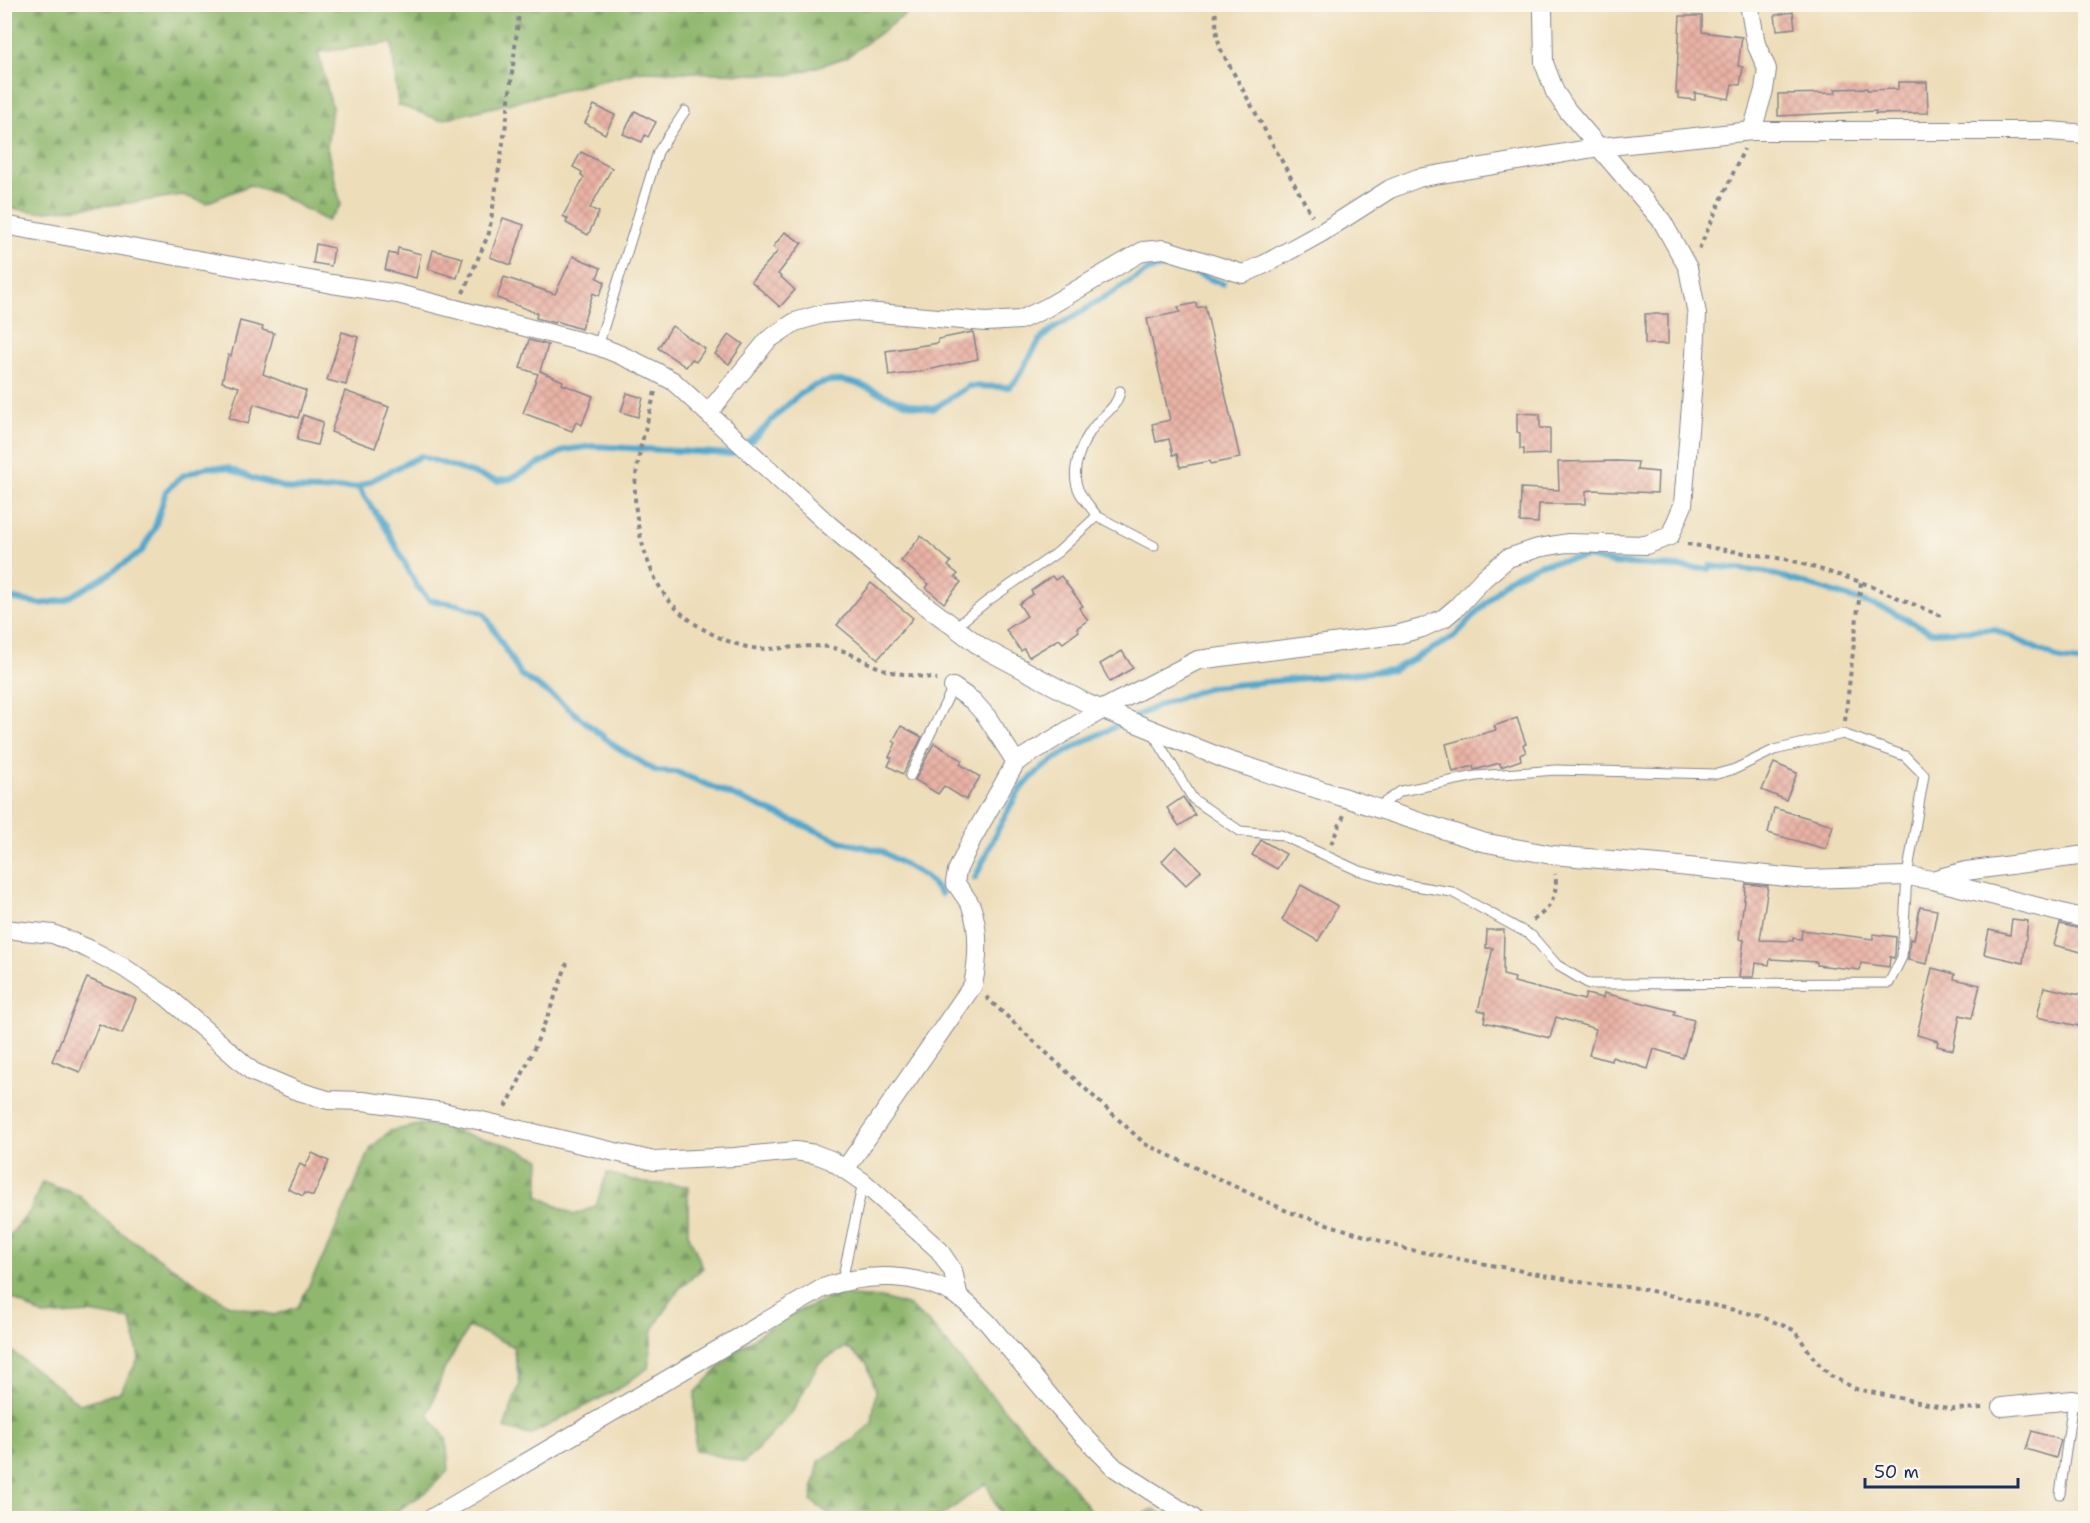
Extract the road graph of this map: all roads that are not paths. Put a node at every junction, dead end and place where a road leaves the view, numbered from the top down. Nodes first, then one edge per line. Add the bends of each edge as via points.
1 (1541, 4) edge
2 (1749, 4) edge
3 (685, 111) dead end
4 (1752, 130) junction
5 (2085, 134) edge
6 (1600, 147) junction
7 (4, 225) edge
8 (598, 346) junction
9 (1120, 391) dead end
10 (708, 413) junction
11 (1097, 516) junction
12 (1154, 546) dead end
13 (954, 628) junction
14 (953, 687) joint
15 (1103, 709) junction
16 (1150, 728) junction
17 (1016, 762) junction
18 (910, 776) dead end
19 (1375, 809) junction
20 (2085, 855) edge
21 (1907, 876) junction
22 (1932, 880) junction
23 (2085, 919) edge
24 (4, 929) edge
25 (846, 1168) junction
26 (863, 1182) junction
27 (842, 1281) junction
28 (959, 1298) junction
29 (2079, 1401) edge
30 (2002, 1407) road end
31 (2060, 1494) dead end
32 (432, 1518) edge
33 (1193, 1518) edge

1 - 6 street via 1544,63 1555,92
2 - 4 street via 1756,44 1767,69
3 - 8 lane via 658,152
4 - 5 street
4 - 6 street
6 - 10 street via 1418,178 1390,189 1321,233 1243,274 1164,249 1143,250 1020,320 854,311 795,322 768,340
6 - 15 street via 1662,221 1688,268 1697,314 1683,505 1670,536 1646,545 1567,543 1538,548 1508,558 1457,608 1422,628 1396,635 1198,660
7 - 8 street via 398,294
8 - 10 street via 673,381
9 - 11 lane via 1118,402 1084,442 1076,467 1079,492
10 - 13 street via 829,525
11 - 12 lane
11 - 13 lane via 1058,552
13 - 15 street via 981,647
14 - 17 street via 980,709
14 - 18 lane
15 - 16 street
15 - 17 street
16 - 19 street via 1227,760
16 - 21 lane via 1193,798 1240,831 1281,835 1357,870 1452,892 1532,936 1557,965 1589,984 1889,983 1902,957
17 - 25 street via 957,871 955,882 970,906 977,939 973,986
19 - 21 street via 1482,842 1552,855 1806,879
19 - 21 lane via 1401,791 1476,776 1556,770 1717,774 1735,770 1774,750 1843,734 1905,756 1924,775
20 - 22 street via 1966,871
21 - 22 street
22 - 23 street
24 - 25 street via 53,934 89,949 166,996 253,1072 328,1100 432,1111 654,1161 795,1151 815,1154
25 - 26 street
26 - 27 lane
26 - 28 street via 939,1250 953,1271
27 - 28 street via 890,1276 921,1282
27 - 32 street via 823,1288
28 - 33 street via 987,1322 1115,1468
29 - 30 street
29 - 31 lane

